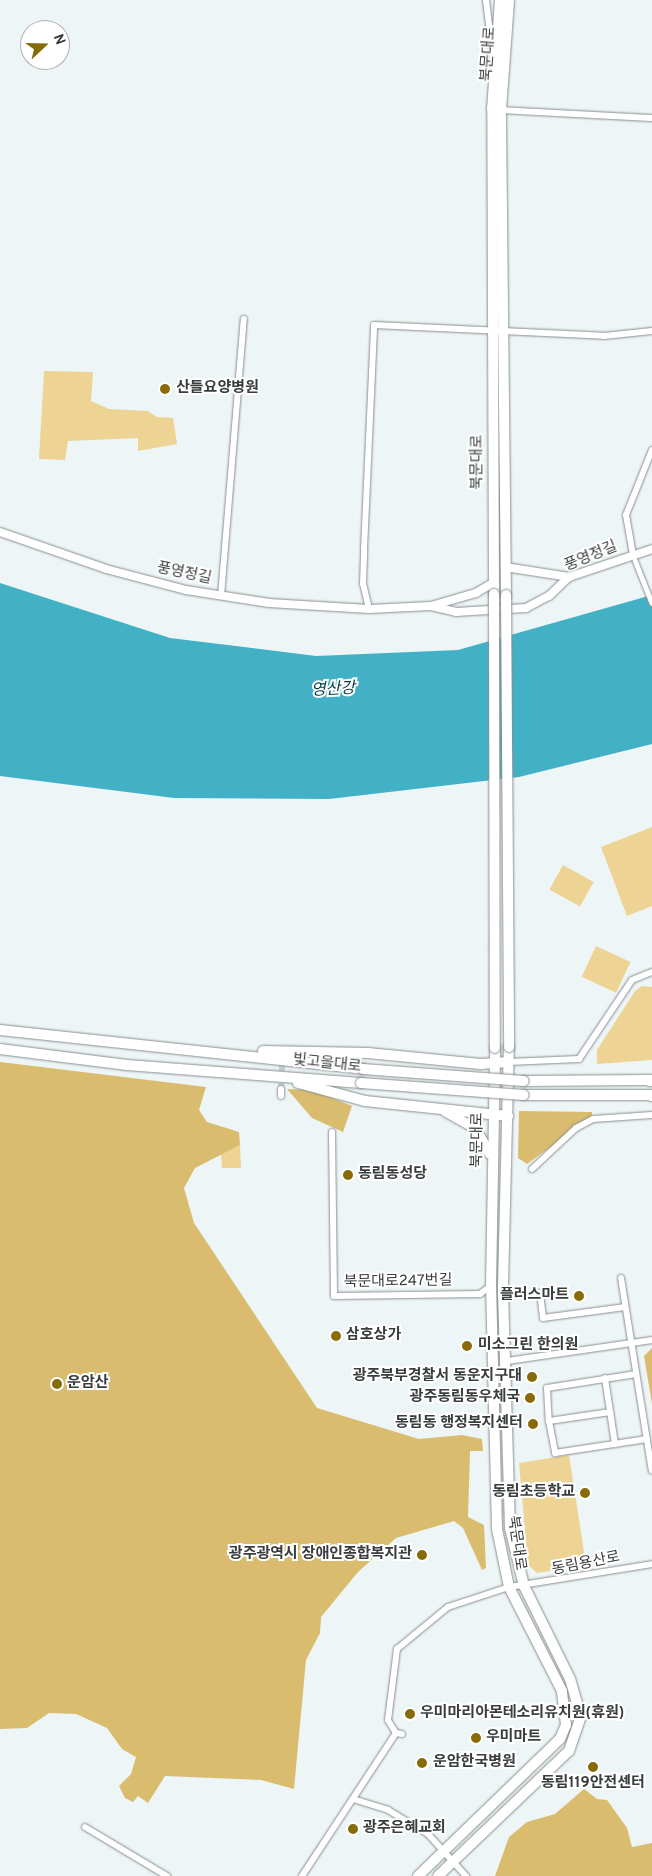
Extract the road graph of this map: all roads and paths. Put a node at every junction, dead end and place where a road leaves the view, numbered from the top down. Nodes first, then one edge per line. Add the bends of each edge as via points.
1 (486, 0) edge
2 (500, 0) edge
3 (509, 0) edge
4 (494, 60) junction
5 (496, 110) junction
6 (652, 118) edge
7 (244, 318) dead end
8 (497, 331) junction
9 (652, 331) edge
10 (652, 450) edge
11 (0, 532) edge
12 (652, 549) edge
13 (634, 557) junction
14 (505, 567) junction
15 (569, 577) junction
16 (494, 582) junction
17 (221, 596) junction
18 (652, 603) edge
19 (431, 606) junction
20 (369, 609) junction
21 (652, 972) edge
22 (0, 1030) edge
23 (0, 1049) edge
24 (232, 1052) junction
25 (508, 1062) junction
26 (494, 1063) junction
27 (231, 1070) junction
28 (651, 1080) edge
29 (652, 1095) edge
30 (446, 1112) junction
31 (652, 1114) edge
32 (494, 1115) junction
33 (508, 1116) junction
34 (332, 1132) dead end
35 (492, 1161) junction
36 (532, 1168) dead end
37 (621, 1278) dead end
38 (491, 1285) junction
39 (503, 1286) junction
40 (540, 1292) dead end
41 (625, 1307) junction
42 (652, 1340) edge
43 (631, 1343) junction
44 (507, 1361) junction
45 (636, 1374) junction
46 (605, 1378) junction
47 (610, 1412) junction
48 (549, 1421) junction
49 (647, 1439) junction
50 (615, 1444) junction
51 (652, 1471) edge
52 (652, 1564) edge
53 (524, 1586) junction
54 (509, 1588) junction
55 (353, 1799) junction
56 (85, 1827) dead end
57 (445, 1850) junction
58 (454, 1860) junction
59 (168, 1876) edge
60 (302, 1876) edge
61 (418, 1876) edge
62 (438, 1876) edge
63 (466, 1876) edge

1 - 4 street
2 - 4 main road, 북문대로
3 - 5 main road, 북문대로
4 - 5 main road, 북문대로
5 - 6 street
5 - 8 main road, 북문대로
7 - 17 street
8 - 9 street via 604,336
8 - 14 main road, 북문대로
8 - 16 main road, 북문대로
8 - 20 street via 374,325 363,584
10 - 13 street via 626,515
11 - 17 street, 풍영정길 via 106,569
12 - 13 street, 풍영정길
13 - 15 street, 풍영정길
13 - 18 street
14 - 15 street
14 - 25 main road, 북문대로, bridge
15 - 19 street, 풍영정길 via 549,596 519,610 456,612
16 - 19 street via 476,593
16 - 26 main road, 북문대로, bridge
17 - 20 street, 풍영정길
19 - 20 street, 풍영정길
21 - 25 street via 632,980 578,1059
22 - 24 main road, 빛고을대로
23 - 27 main road, 빛고을대로 via 127,1065
24 - 26 main road via 368,1052
24 - 28 main road, 빛고을대로, bridge via 363,1069 524,1081
25 - 26 main road
25 - 33 main road, 북문대로
26 - 32 main road, 북문대로
27 - 29 main road, 빛고을대로, bridge via 524,1096
27 - 30 main road via 311,1085 364,1101
30 - 32 main road
30 - 35 main road via 475,1128
31 - 36 street via 592,1120 576,1128
32 - 33 main road
32 - 35 main road, 북문대로
33 - 39 main road, 북문대로
34 - 38 street, 북문대로247번길 via 334,1296 480,1294
35 - 38 main road, 북문대로
37 - 41 street
38 - 39 street, 북문대로247번길
38 - 54 main road, 북문대로 via 497,1529
39 - 44 main road, 북문대로
40 - 41 street via 543,1318
41 - 43 street
42 - 43 street
43 - 44 street
43 - 45 street
44 - 53 main road, 북문대로 via 510,1528
45 - 46 street
45 - 49 street
46 - 47 street
46 - 48 street via 547,1388
47 - 48 street
47 - 50 street
48 - 50 street via 555,1453
49 - 50 street
49 - 51 street
52 - 53 street, 동림용산로
53 - 54 street, 동림용산로
53 - 58 main road, 북문대로 via 579,1699 578,1735 560,1761
54 - 55 street, 동림용산로 via 448,1607 398,1649 388,1720 399,1734
54 - 57 main road, 북문대로 via 562,1691 566,1725 560,1739
55 - 57 street via 388,1810
55 - 60 street
56 - 59 street
57 - 58 street
57 - 61 main road, 북문대로
58 - 62 main road, 북문대로
58 - 63 street

